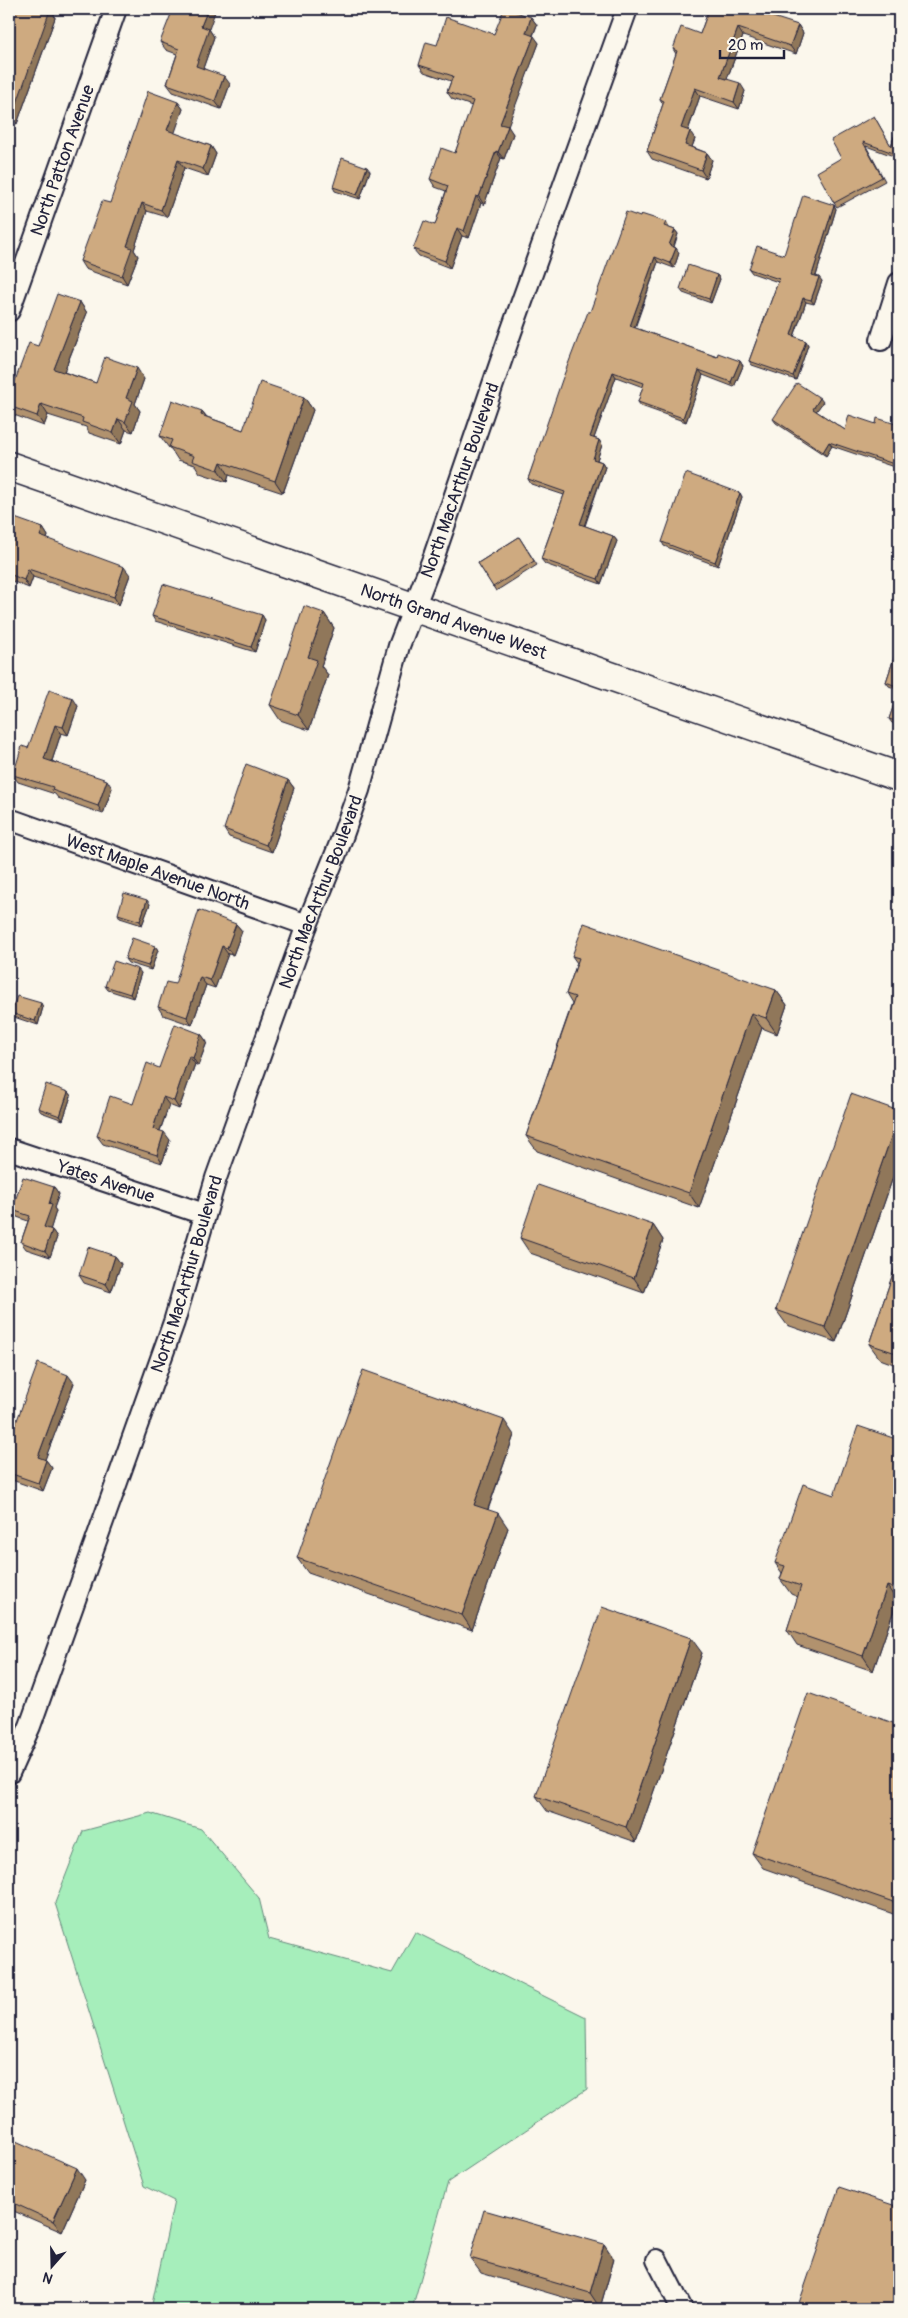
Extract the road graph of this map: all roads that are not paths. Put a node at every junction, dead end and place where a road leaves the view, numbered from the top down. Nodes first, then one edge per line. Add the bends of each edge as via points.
1 (116, 9) edge
2 (627, 9) edge
3 (899, 283) edge
4 (9, 311) edge
5 (881, 340) dead end
6 (9, 466) edge
7 (414, 606) junction
8 (899, 777) edge
9 (9, 819) edge
10 (307, 925) junction
11 (9, 1149) edge
12 (204, 1214) junction
13 (9, 1773) edge
14 (656, 2260) dead end
15 (682, 2309) edge

1 - 4 street, North Patton Avenue
2 - 7 street, North MacArthur Boulevard
3 - 5 street
6 - 7 main road, North Grand Avenue West
7 - 8 main road, North Grand Avenue West
7 - 10 street, North MacArthur Boulevard via 384,694 359,790
9 - 10 street, West Maple Avenue North
10 - 12 street, North MacArthur Boulevard
11 - 12 street, Yates Avenue
12 - 13 street, North MacArthur Boulevard via 168,1339 30,1726
14 - 15 street

